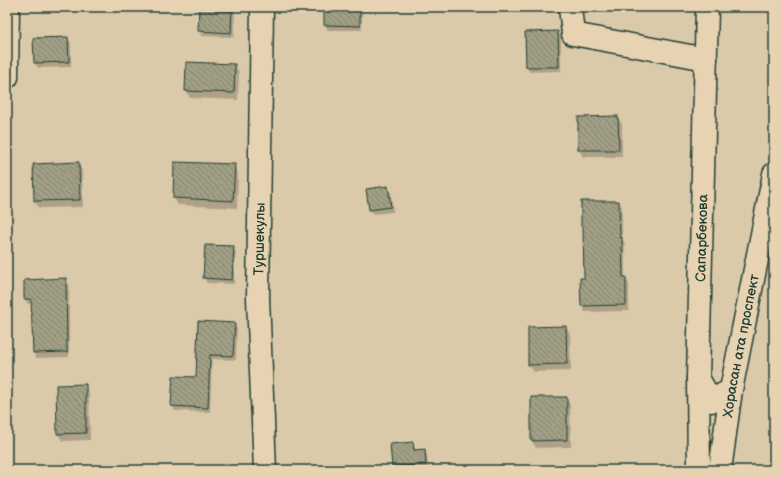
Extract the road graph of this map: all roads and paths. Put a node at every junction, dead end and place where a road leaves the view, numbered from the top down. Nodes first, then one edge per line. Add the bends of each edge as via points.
1 (8, 7) edge
2 (262, 7) edge
3 (570, 7) edge
4 (707, 7) edge
5 (706, 59) junction
6 (7, 77) edge
7 (774, 174) edge
8 (698, 378) junction
9 (731, 390) junction
10 (265, 470) edge
11 (699, 470) edge
12 (720, 470) edge

1 - 6 street
2 - 10 street, Туршекулы via 258,298
3 - 5 street via 573,34
4 - 5 street, Сапарбекова
5 - 8 street, Сапарбекова
7 - 9 street, Хорасан ата проспект
8 - 9 street via 711,401
8 - 11 street, Сапарбекова
9 - 12 street, Хорасан ата проспект

